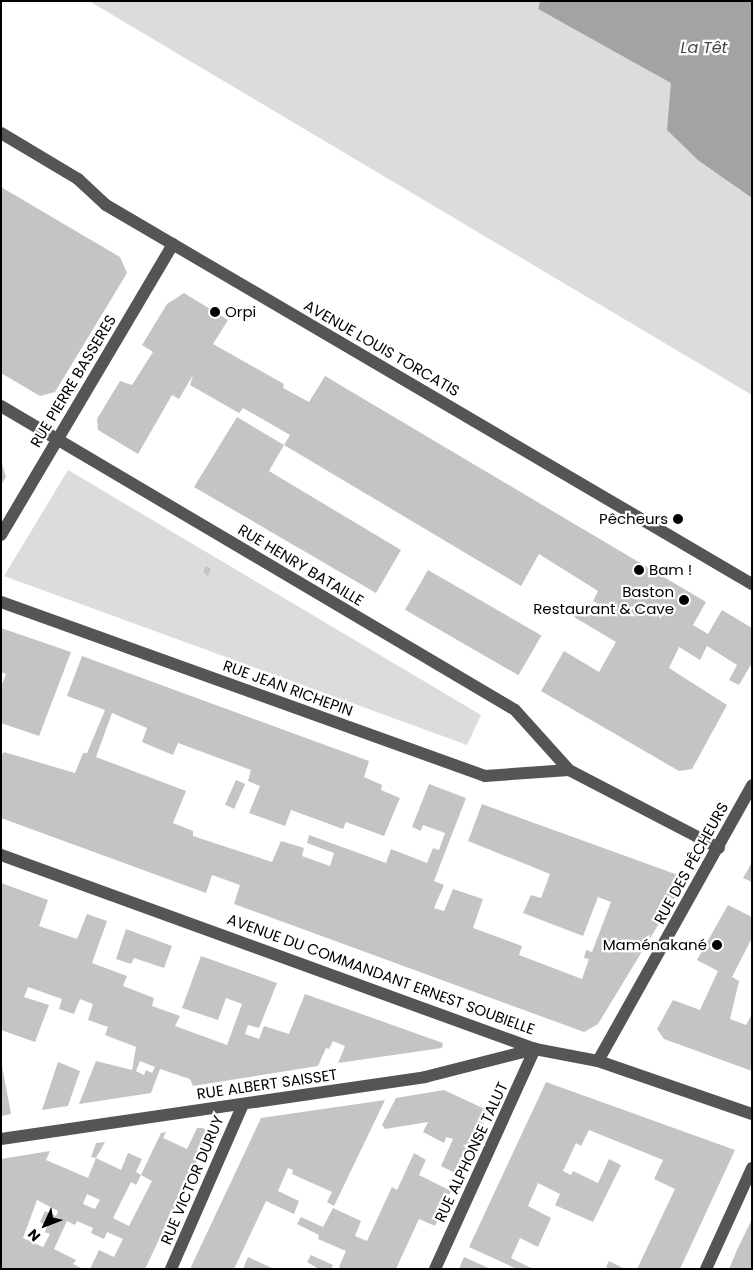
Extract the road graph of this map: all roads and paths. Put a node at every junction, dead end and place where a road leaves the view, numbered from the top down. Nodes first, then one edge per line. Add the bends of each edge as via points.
1 (1, 134) edge
2 (174, 244) junction
3 (1, 406) edge
4 (57, 440) junction
5 (1, 535) edge
6 (752, 584) edge
7 (1, 602) edge
8 (569, 770) junction
9 (752, 785) edge
10 (720, 848) junction
11 (1, 856) edge
12 (536, 1049) junction
13 (598, 1061) junction
14 (242, 1104) junction
15 (752, 1114) edge
16 (1, 1139) edge
17 (752, 1168) edge
18 (171, 1269) edge
19 (435, 1269) edge
20 (706, 1269) edge

1 - 2 street, AVENUE LOUIS TORCATIS via 78,179 106,205
2 - 4 street, RUE PIERRE BASSERES
2 - 6 street, AVENUE LOUIS TORCATIS
3 - 4 street, RUE HENRY BATAILLE
4 - 5 street, RUE PIERRE BASSERES
4 - 8 street, RUE HENRY BATAILLE via 515,710
7 - 8 street, RUE JEAN RICHEPIN via 485,776
8 - 10 street
9 - 10 street, RUE DES PÊCHEURS
10 - 13 street, RUE DES PÊCHEURS
11 - 12 street, AVENUE DU COMMANDANT ERNEST SOUBIELLE
12 - 13 street, AVENUE DU COMMANDANT ERNEST SOUBIELLE
12 - 14 street, RUE ALBERT SAISSET via 425,1077
12 - 19 street, RUE ALPHONSE TALUT
13 - 15 street, AVENUE DU COMMANDANT ERNEST SOUBIELLE
14 - 16 street, RUE ALBERT SAISSET
14 - 18 street, RUE VICTOR DURUY
17 - 20 street

